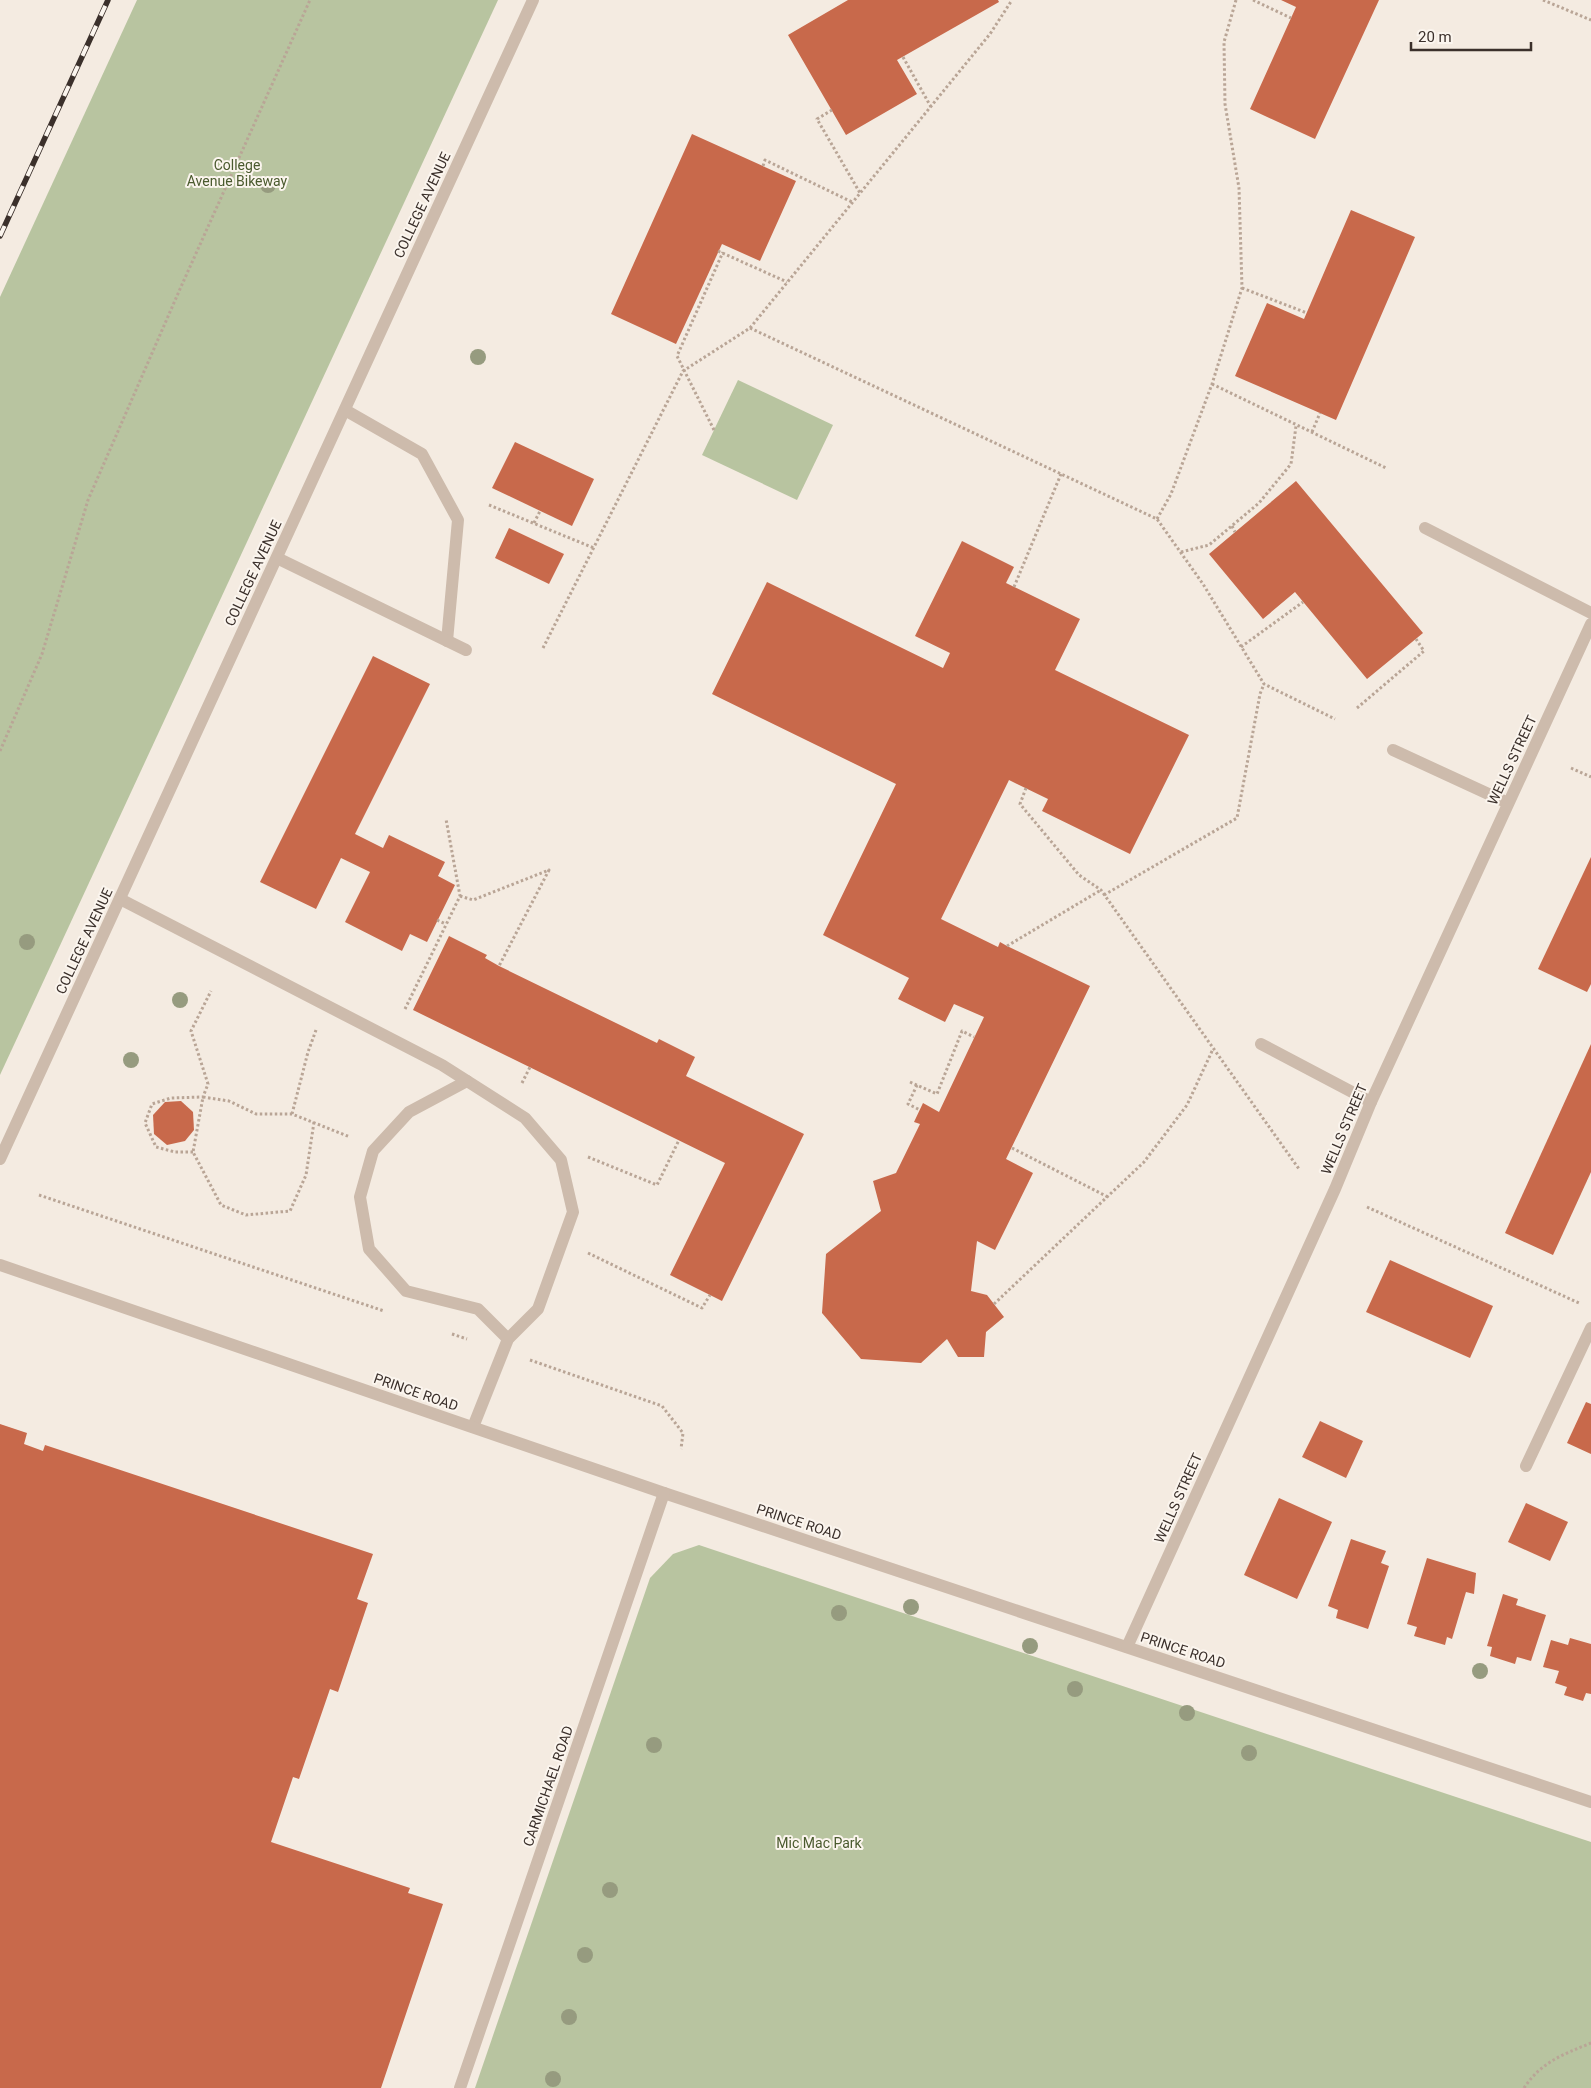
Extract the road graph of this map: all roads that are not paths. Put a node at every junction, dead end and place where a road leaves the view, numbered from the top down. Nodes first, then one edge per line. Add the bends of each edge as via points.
1 (533, 0) edge
2 (345, 410) junction
3 (1425, 528) dead end
4 (277, 558) junction
5 (1591, 613) edge
6 (1591, 624) edge
7 (447, 641) junction
8 (466, 650) dead end
9 (1394, 750) dead end
10 (1508, 803) junction
11 (120, 899) junction
12 (1261, 1044) dead end
13 (467, 1081) junction
14 (1371, 1102) junction
15 (0, 1159) edge
16 (0, 1265) edge
17 (1591, 1328) edge
18 (505, 1345) junction
19 (473, 1427) junction
20 (1526, 1466) dead end
21 (664, 1493) junction
22 (1127, 1647) junction
23 (1591, 1802) edge
24 (460, 2088) edge

1 - 2 street, COLLEGE AVENUE
2 - 4 street, COLLEGE AVENUE
2 - 7 street via 422,454 458,520
3 - 5 street
4 - 7 street
4 - 11 street, COLLEGE AVENUE
6 - 10 street, WELLS STREET
7 - 8 street
9 - 10 street
10 - 14 street, WELLS STREET
11 - 13 street via 442,1065
11 - 15 street, COLLEGE AVENUE
12 - 14 street
13 - 18 street via 525,1118 561,1160 573,1212 538,1309
13 - 18 street via 409,1112 373,1150 360,1197 369,1248 406,1291 478,1309
14 - 22 street, WELLS STREET
16 - 19 street, PRINCE ROAD
17 - 20 street
18 - 19 street
19 - 21 street, PRINCE ROAD
21 - 22 street, PRINCE ROAD
21 - 24 street, CARMICHAEL ROAD
22 - 23 street, PRINCE ROAD

